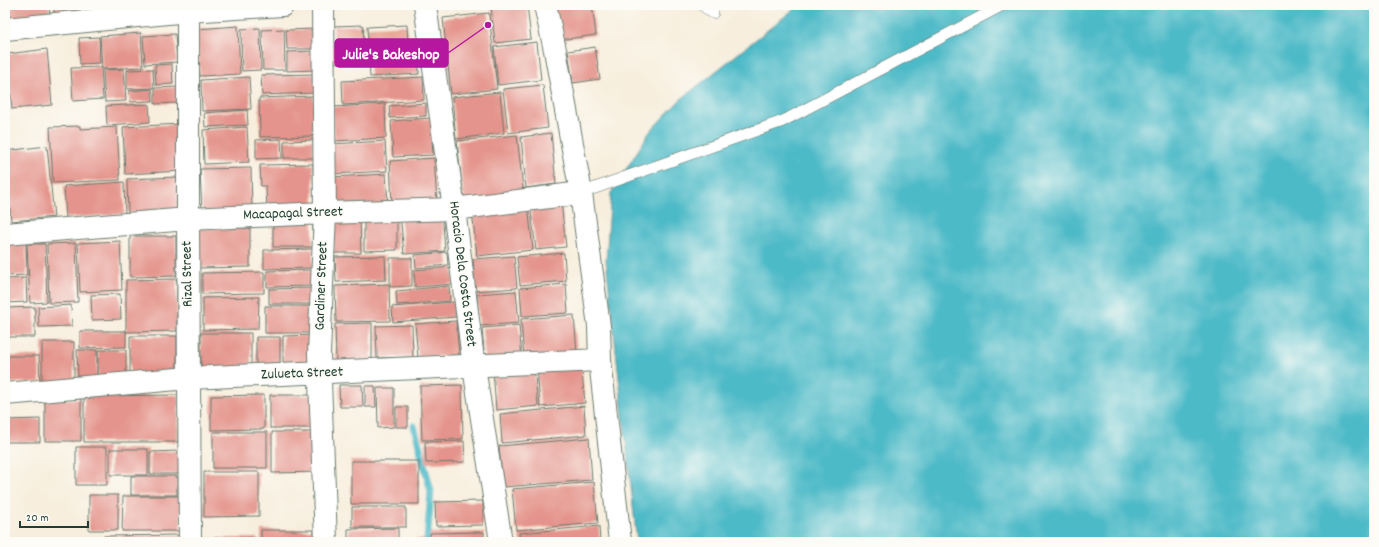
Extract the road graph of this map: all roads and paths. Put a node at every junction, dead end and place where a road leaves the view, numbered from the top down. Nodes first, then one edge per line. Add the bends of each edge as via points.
1 (283, 5) edge
2 (323, 5) edge
3 (425, 5) edge
4 (545, 5) edge
5 (702, 5) edge
6 (1003, 5) edge
7 (188, 8) edge
8 (713, 13) dead end
9 (5, 29) edge
10 (580, 193) junction
11 (454, 209) junction
12 (324, 213) junction
13 (188, 219) junction
14 (5, 234) edge
15 (600, 360) junction
16 (474, 367) junction
17 (320, 373) junction
18 (189, 378) junction
19 (5, 394) edge
20 (190, 542) edge
21 (326, 542) edge
22 (501, 542) edge
23 (620, 542) edge

1 - 7 street
2 - 12 street, Gardiner Street
3 - 11 street, Horacio Dela Costa Street
4 - 10 street
5 - 8 lane
6 - 10 lane via 783,121
7 - 9 street
7 - 13 street, Rizal Street
10 - 11 street, Macapagal Street
10 - 15 street via 599,326
11 - 12 street, Macapagal Street
11 - 16 street, Horacio Dela Costa Street
12 - 13 street, Macapagal Street
12 - 17 street, Gardiner Street
13 - 14 street, Macapagal Street
13 - 18 street, Rizal Street
15 - 16 street, Zulueta Street
15 - 23 street
16 - 17 street, Zulueta Street
16 - 22 street, Horacio Dela Costa Street
17 - 18 street, Zulueta Street
17 - 21 street, Gardiner Street
18 - 19 street, Zulueta Street
18 - 20 street, Rizal Street

